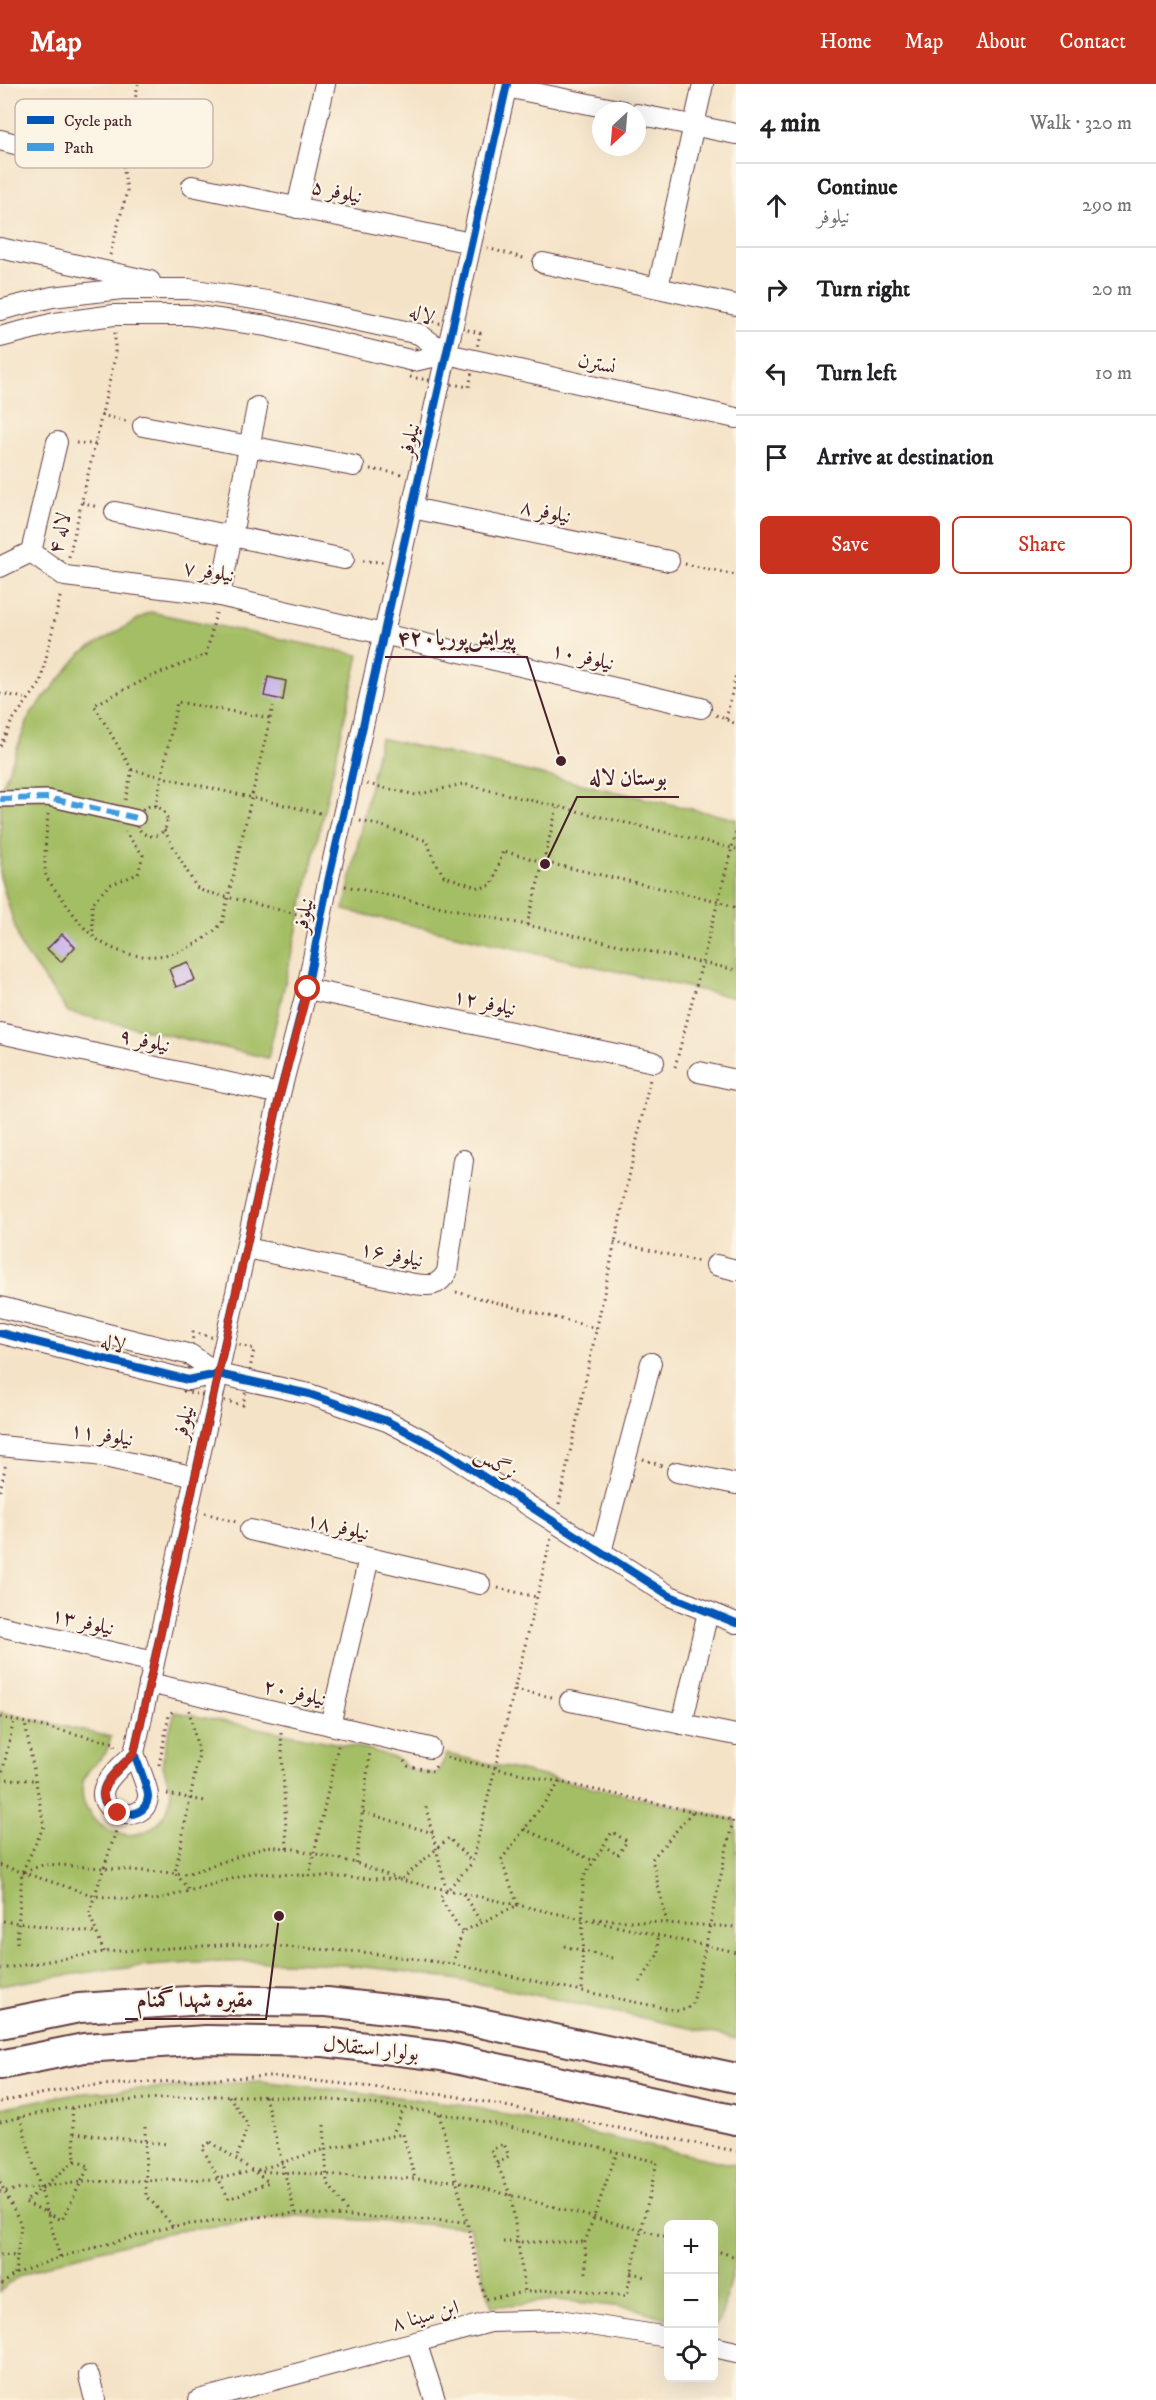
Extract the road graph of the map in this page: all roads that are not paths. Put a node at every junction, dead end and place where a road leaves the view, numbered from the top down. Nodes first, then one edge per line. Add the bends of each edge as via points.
1 (325, 84) edge
2 (703, 84) edge
3 (507, 86) edge
4 (592, 104) edge
5 (646, 116) edge
6 (693, 125) junction
7 (736, 134) edge
8 (0, 140) edge
9 (15, 144) edge
10 (192, 186) dead end
11 (297, 208) junction
12 (471, 243) junction
13 (0, 248) edge
14 (543, 263) road end
15 (658, 287) junction
16 (189, 289) junction
17 (736, 305) edge
18 (0, 310) edge
19 (0, 337) edge
20 (447, 354) junction
21 (257, 407) dead end
22 (736, 418) edge
23 (142, 426) road end
24 (57, 442) dead end
25 (249, 447) junction
26 (354, 466) road end
27 (412, 508) junction
28 (115, 512) dead end
29 (232, 536) junction
30 (31, 552) junction
31 (344, 559) road end
32 (669, 561) road end
33 (0, 567) edge
34 (220, 596) junction
35 (384, 633) junction
36 (701, 708) dead end
37 (0, 799) edge
38 (137, 818) dead end
39 (308, 989) junction
40 (0, 1033) edge
41 (654, 1062) road end
42 (699, 1072) road end
43 (736, 1080) edge
44 (280, 1094) junction
45 (463, 1160) dead end
46 (247, 1248) junction
47 (716, 1265) road end
48 (736, 1270) edge
49 (0, 1307) edge
50 (0, 1333) edge
51 (651, 1363) dead end
52 (219, 1374) junction
53 (5, 1447) edge
54 (677, 1472) road end
55 (196, 1476) junction
56 (736, 1484) edge
57 (250, 1530) road end
58 (601, 1552) junction
59 (369, 1558) junction
60 (480, 1584) road end
61 (708, 1612) junction
62 (736, 1623) edge
63 (0, 1626) edge
64 (154, 1662) junction
65 (149, 1683) junction
66 (570, 1701) road end
67 (682, 1724) junction
68 (330, 1725) junction
69 (736, 1735) edge
70 (430, 1748) dead end
71 (134, 1753) dead end
72 (0, 2024) edge
73 (0, 2065) edge
74 (736, 2078) edge
75 (736, 2120) edge
76 (664, 2336) edge
77 (416, 2342) junction
78 (718, 2347) edge
79 (735, 2347) edge
80 (89, 2376) dead end
81 (95, 2400) edge
82 (199, 2400) edge
83 (435, 2400) edge

1 - 11 street
2 - 6 street
3 - 4 street
3 - 12 street, نیلوفر
5 - 6 street
6 - 7 street
6 - 15 street
8 - 9 street
10 - 11 street, نیلوفر ۵
11 - 12 street, نیلوفر ۵
12 - 20 street, نیلوفر
13 - 16 street
14 - 15 street
15 - 17 street
16 - 18 street, لاله via 122,289 52,297
16 - 20 street, لاله via 267,301 419,334
19 - 20 street, لاله via 55,322 114,315 190,315 267,326 414,361
20 - 22 street, نسترن
20 - 27 street, نیلوفر
21 - 25 street
23 - 25 street
24 - 30 street
25 - 26 street
25 - 29 street
27 - 32 street, نیلوفر ۸
27 - 35 street, نیلوفر
28 - 29 street
29 - 31 street
29 - 34 street
30 - 33 street
30 - 34 street, نیلوفر ۷ via 65,576
34 - 35 street, نیلوفر ۷
35 - 36 street, نیلوفر ۱۰
35 - 39 street, نیلوفر
37 - 38 street via 48,798
39 - 41 street, نیلوفر ۱۲
39 - 44 street, نیلوفر
40 - 44 street, نیلوفر ۹
42 - 43 street
44 - 46 street, نیلوفر
45 - 46 street, نیلوفر ۱۶ via 447,1272 434,1286
46 - 52 street, نیلوفر
47 - 48 street
49 - 52 street, لاله via 192,1355
50 - 52 street, لاله via 188,1380
51 - 58 street
52 - 55 street, نیلوفر
52 - 58 street, نرگس via 309,1394 387,1421 442,1450
53 - 55 street, نیلوفر ۱۱ via 95,1455
54 - 56 street
55 - 64 street, نیلوفر
57 - 59 street, نیلوفر ۱۸
58 - 61 street, نرگس via 670,1596
59 - 60 street, نیلوفر ۱۸
59 - 68 street
61 - 62 street, نرگس
61 - 67 street
63 - 64 street, نیلوفر ۱۳
64 - 65 street, نیلوفر
65 - 68 street, نیلوفر ۲۰
65 - 71 street, نیلوفر
66 - 67 street
67 - 69 street
68 - 70 street, نیلوفر ۲۰
72 - 74 main road, بولوار استقلال via 79,2008 205,2000 327,2002 448,2016
73 - 75 main road, بولوار استقلال via 84,2048 206,2040 324,2042 442,2056
76 - 77 street, ابن سینا ۸ via 559,2320 490,2322
77 - 82 street, ابن سینا ۸
77 - 83 street
78 - 79 street
80 - 81 street

